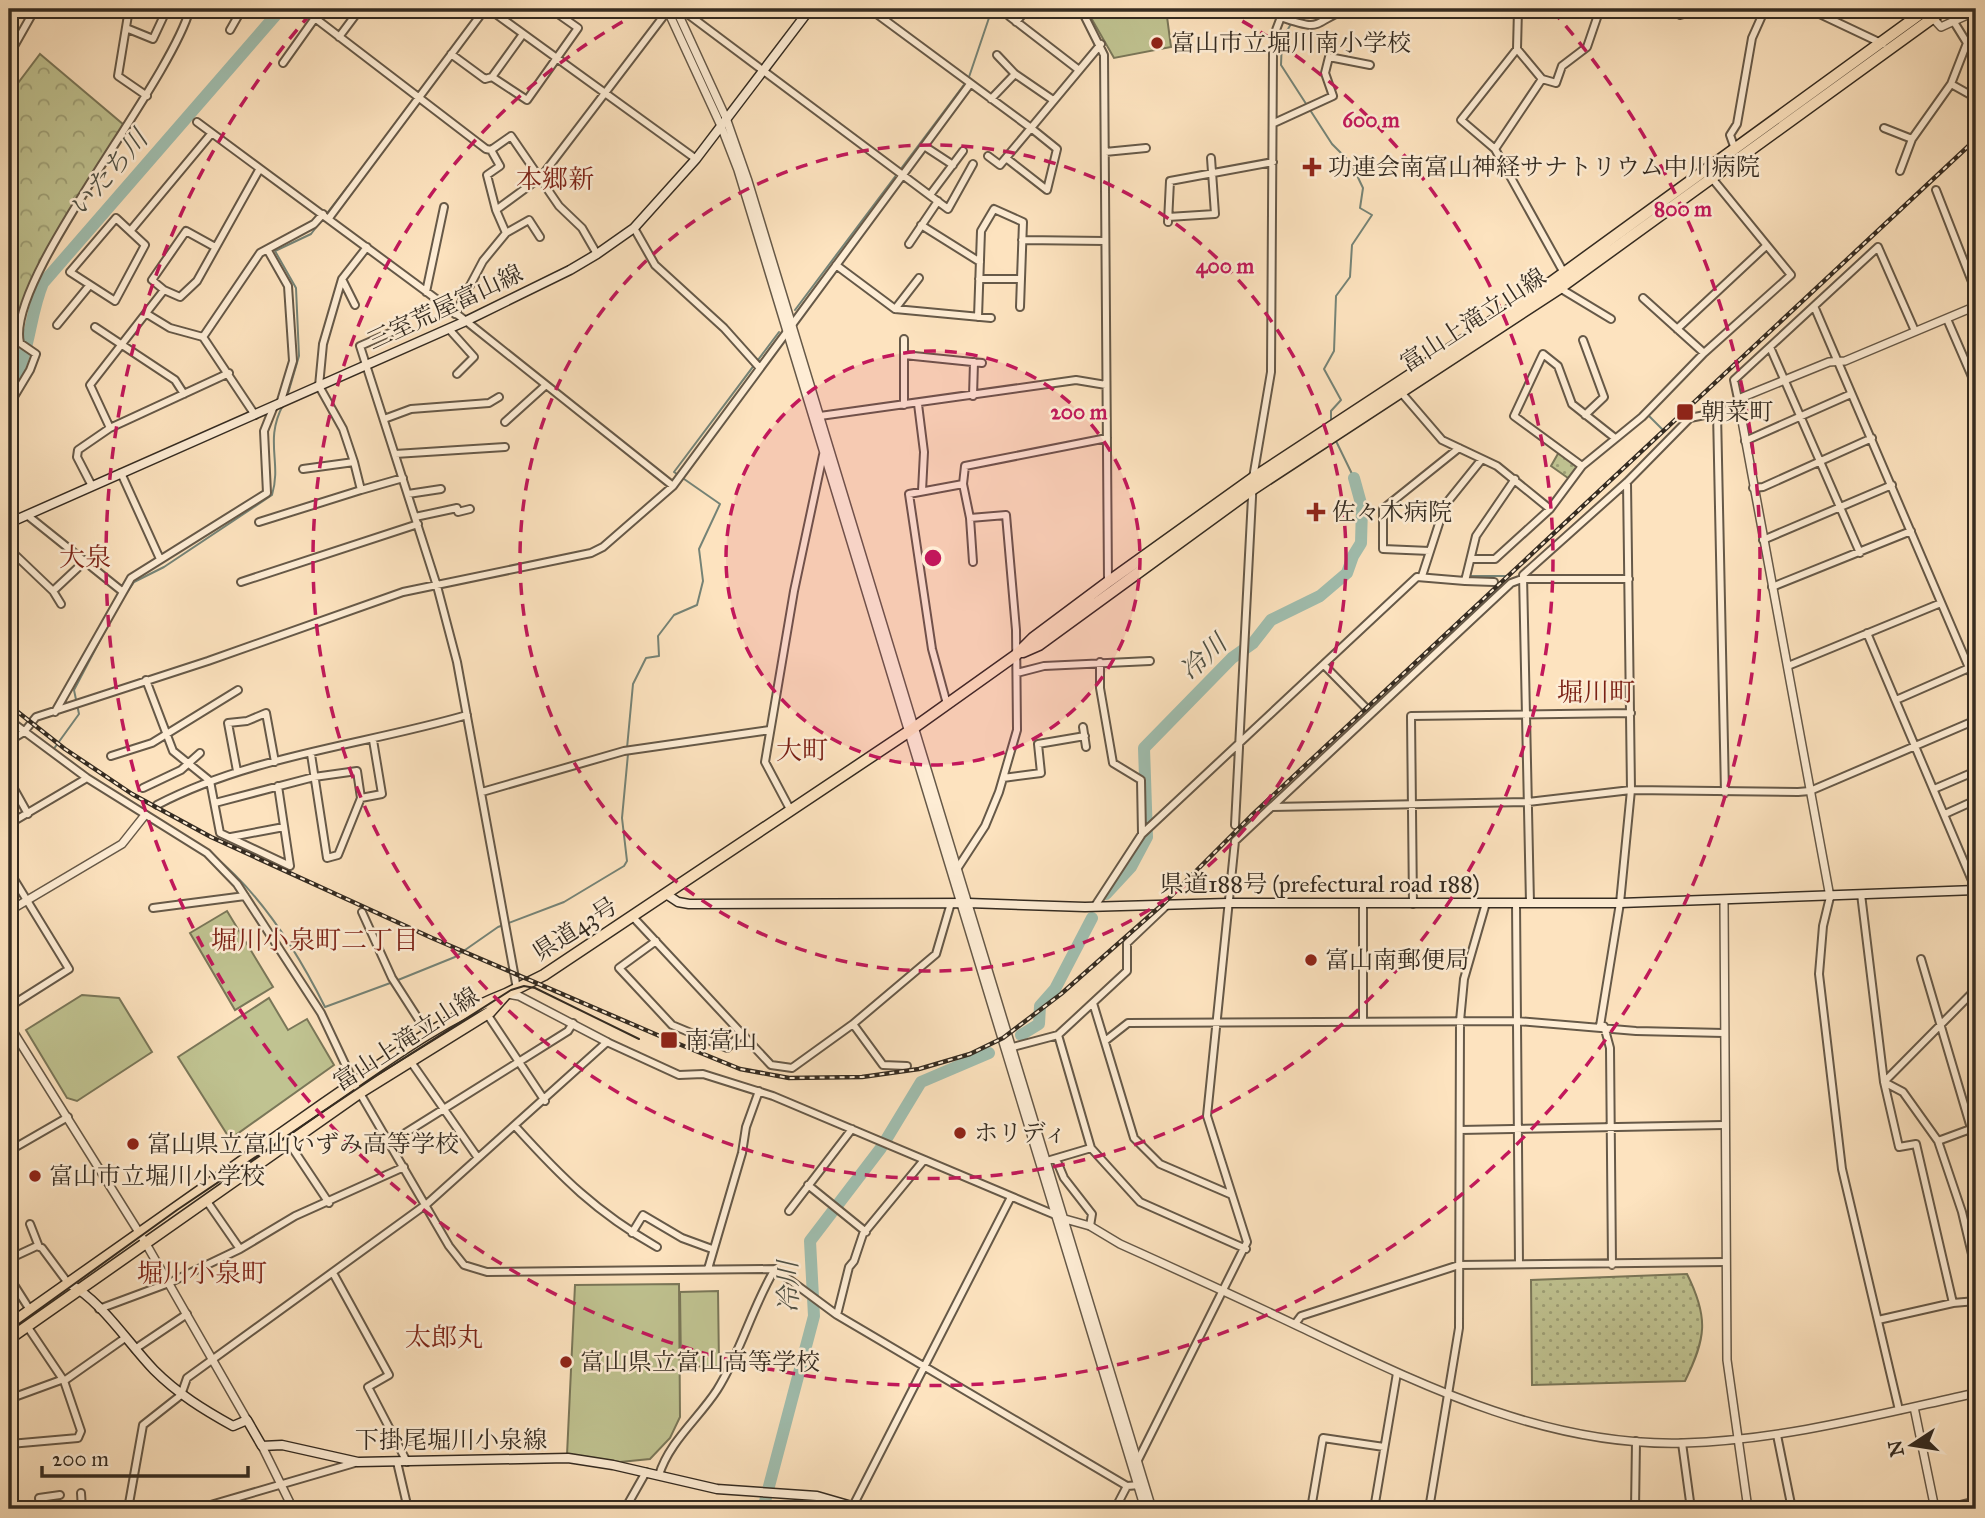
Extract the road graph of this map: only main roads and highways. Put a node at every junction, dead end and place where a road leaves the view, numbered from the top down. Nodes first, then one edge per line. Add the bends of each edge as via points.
1 (810, 9) edge
2 (1945, 9) edge
3 (1929, 12) edge
4 (1709, 174) junction
5 (1398, 388) junction
6 (9, 523) edge
7 (1016, 655) junction
8 (1976, 890) edge
9 (666, 894) junction
10 (506, 994) junction
11 (68, 1283) junction
12 (79, 1289) junction
13 (9, 1325) edge
14 (9, 1339) edge
15 (858, 1507) edge

1 - 6 main road, 三室荒屋富山線 via 696,159 634,228 597,254 449,329
2 - 3 main road, 富山上滝立山線
3 - 4 main road, 富山上滝立山線 via 1735,148
3 - 4 main road, 富山上滝立山線 via 1890,49 1734,162
4 - 5 main road, 富山上滝立山線 via 1555,286
5 - 7 main road, 富山上滝立山線 via 1039,645
5 - 7 main road, 富山上滝立山線 via 1253,478
7 - 9 main road, 富山上滝立山線
8 - 9 main road, 県道188号 (prefectural road 188) via 1724,902 1095,906 689,904
9 - 10 main road, 県道43号 via 544,975
10 - 11 main road, 富山上滝立山線 via 480,1004 354,1083
10 - 12 main road, 富山上滝立山線 via 487,1014 361,1093
11 - 12 main road
11 - 13 main road, 富山上滝立山線
12 - 14 main road, 富山上滝立山線
12 - 15 main road, 下掛尾堀川小泉線 via 181,1395 233,1426 247,1420 262,1446 282,1445 358,1462 568,1458 718,1489 817,1496

